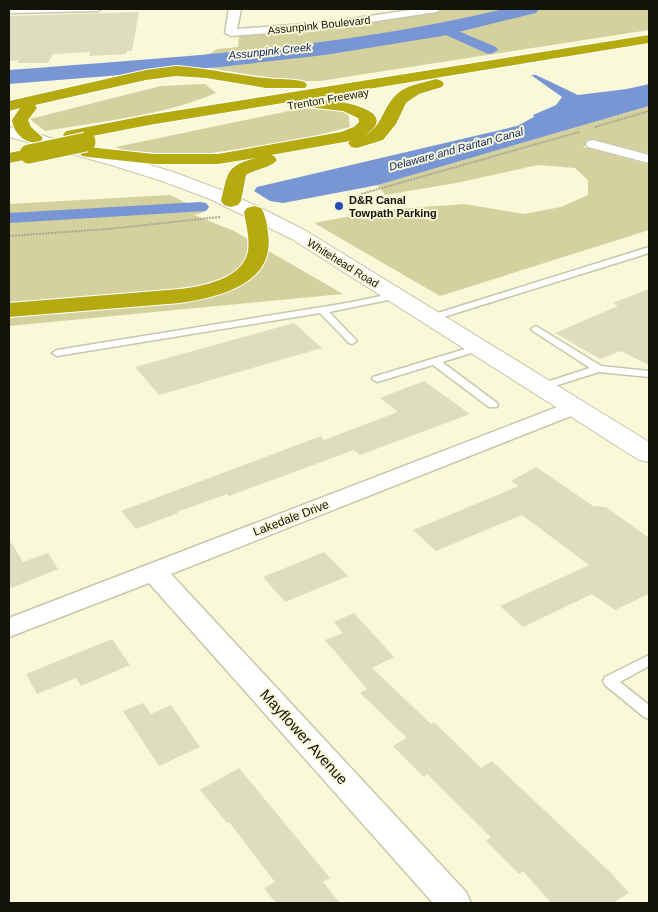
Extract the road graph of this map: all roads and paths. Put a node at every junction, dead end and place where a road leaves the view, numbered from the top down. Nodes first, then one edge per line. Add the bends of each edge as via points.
1 (98, 9) edge
2 (236, 9) edge
3 (436, 9) edge
4 (9, 11) edge
5 (649, 39) edge
6 (649, 45) edge
7 (474, 73) junction
8 (375, 83) junction
9 (18, 105) edge
10 (263, 110) junction
11 (649, 111) edge
12 (9, 114) edge
13 (149, 120) junction
14 (594, 128) dead end
15 (585, 130) dead end
16 (82, 143) junction
17 (593, 144) dead end
18 (17, 146) edge
19 (218, 159) junction
20 (649, 159) edge
21 (172, 178) junction
22 (361, 194) dead end
23 (235, 201) junction
24 (188, 221) dead end
25 (9, 236) edge
26 (649, 250) edge
27 (395, 296) junction
28 (9, 310) edge
29 (322, 310) junction
30 (431, 318) junction
31 (536, 329) dead end
32 (352, 340) dead end
33 (478, 348) junction
34 (57, 353) dead end
35 (434, 361) junction
36 (598, 369) junction
37 (649, 374) edge
38 (378, 378) dead end
39 (541, 387) junction
40 (493, 405) dead end
41 (573, 407) junction
42 (649, 454) edge
43 (153, 571) junction
44 (9, 628) edge
45 (649, 660) edge
46 (649, 713) edge
47 (454, 903) edge

1 - 4 lane
2 - 3 street, Assunpink Boulevard via 231,33 339,24
5 - 8 highway, Trenton Freeway
6 - 7 highway, Trenton Freeway
7 - 10 highway, Trenton Freeway
7 - 23 highway via 418,89 403,97 377,137 254,164 237,174
8 - 9 highway via 287,85 176,72 146,75
8 - 13 highway, Trenton Freeway
9 - 12 highway
9 - 13 highway via 175,75 212,78 226,84 227,93 221,98
9 - 18 highway via 20,126 24,132
10 - 16 highway, Trenton Freeway
10 - 19 highway via 311,104 337,105 366,115 369,124 365,129 344,137
11 - 14 path
13 - 16 highway, Trenton Freeway
15 - 22 path
16 - 18 main road, Whitehead Road
16 - 19 highway via 154,159
16 - 21 main road, Whitehead Road
17 - 20 street
19 - 21 highway
21 - 23 main road, Whitehead Road
23 - 27 main road, Whitehead Road via 299,235
23 - 28 highway via 258,240 255,261 236,279 200,292 144,300
24 - 25 path
26 - 30 lane
27 - 29 lane
27 - 30 main road, Whitehead Road
29 - 32 lane
29 - 34 lane
30 - 33 main road, Whitehead Road
31 - 36 lane
33 - 35 lane
33 - 39 main road, Whitehead Road
35 - 38 lane
35 - 40 lane
36 - 37 lane
36 - 39 lane
39 - 41 main road, Whitehead Road
41 - 42 main road, Whitehead Road
41 - 43 street, Lakedale Drive
43 - 44 street, Lakedale Drive
43 - 47 street, Mayflower Avenue
45 - 46 lane via 610,681

